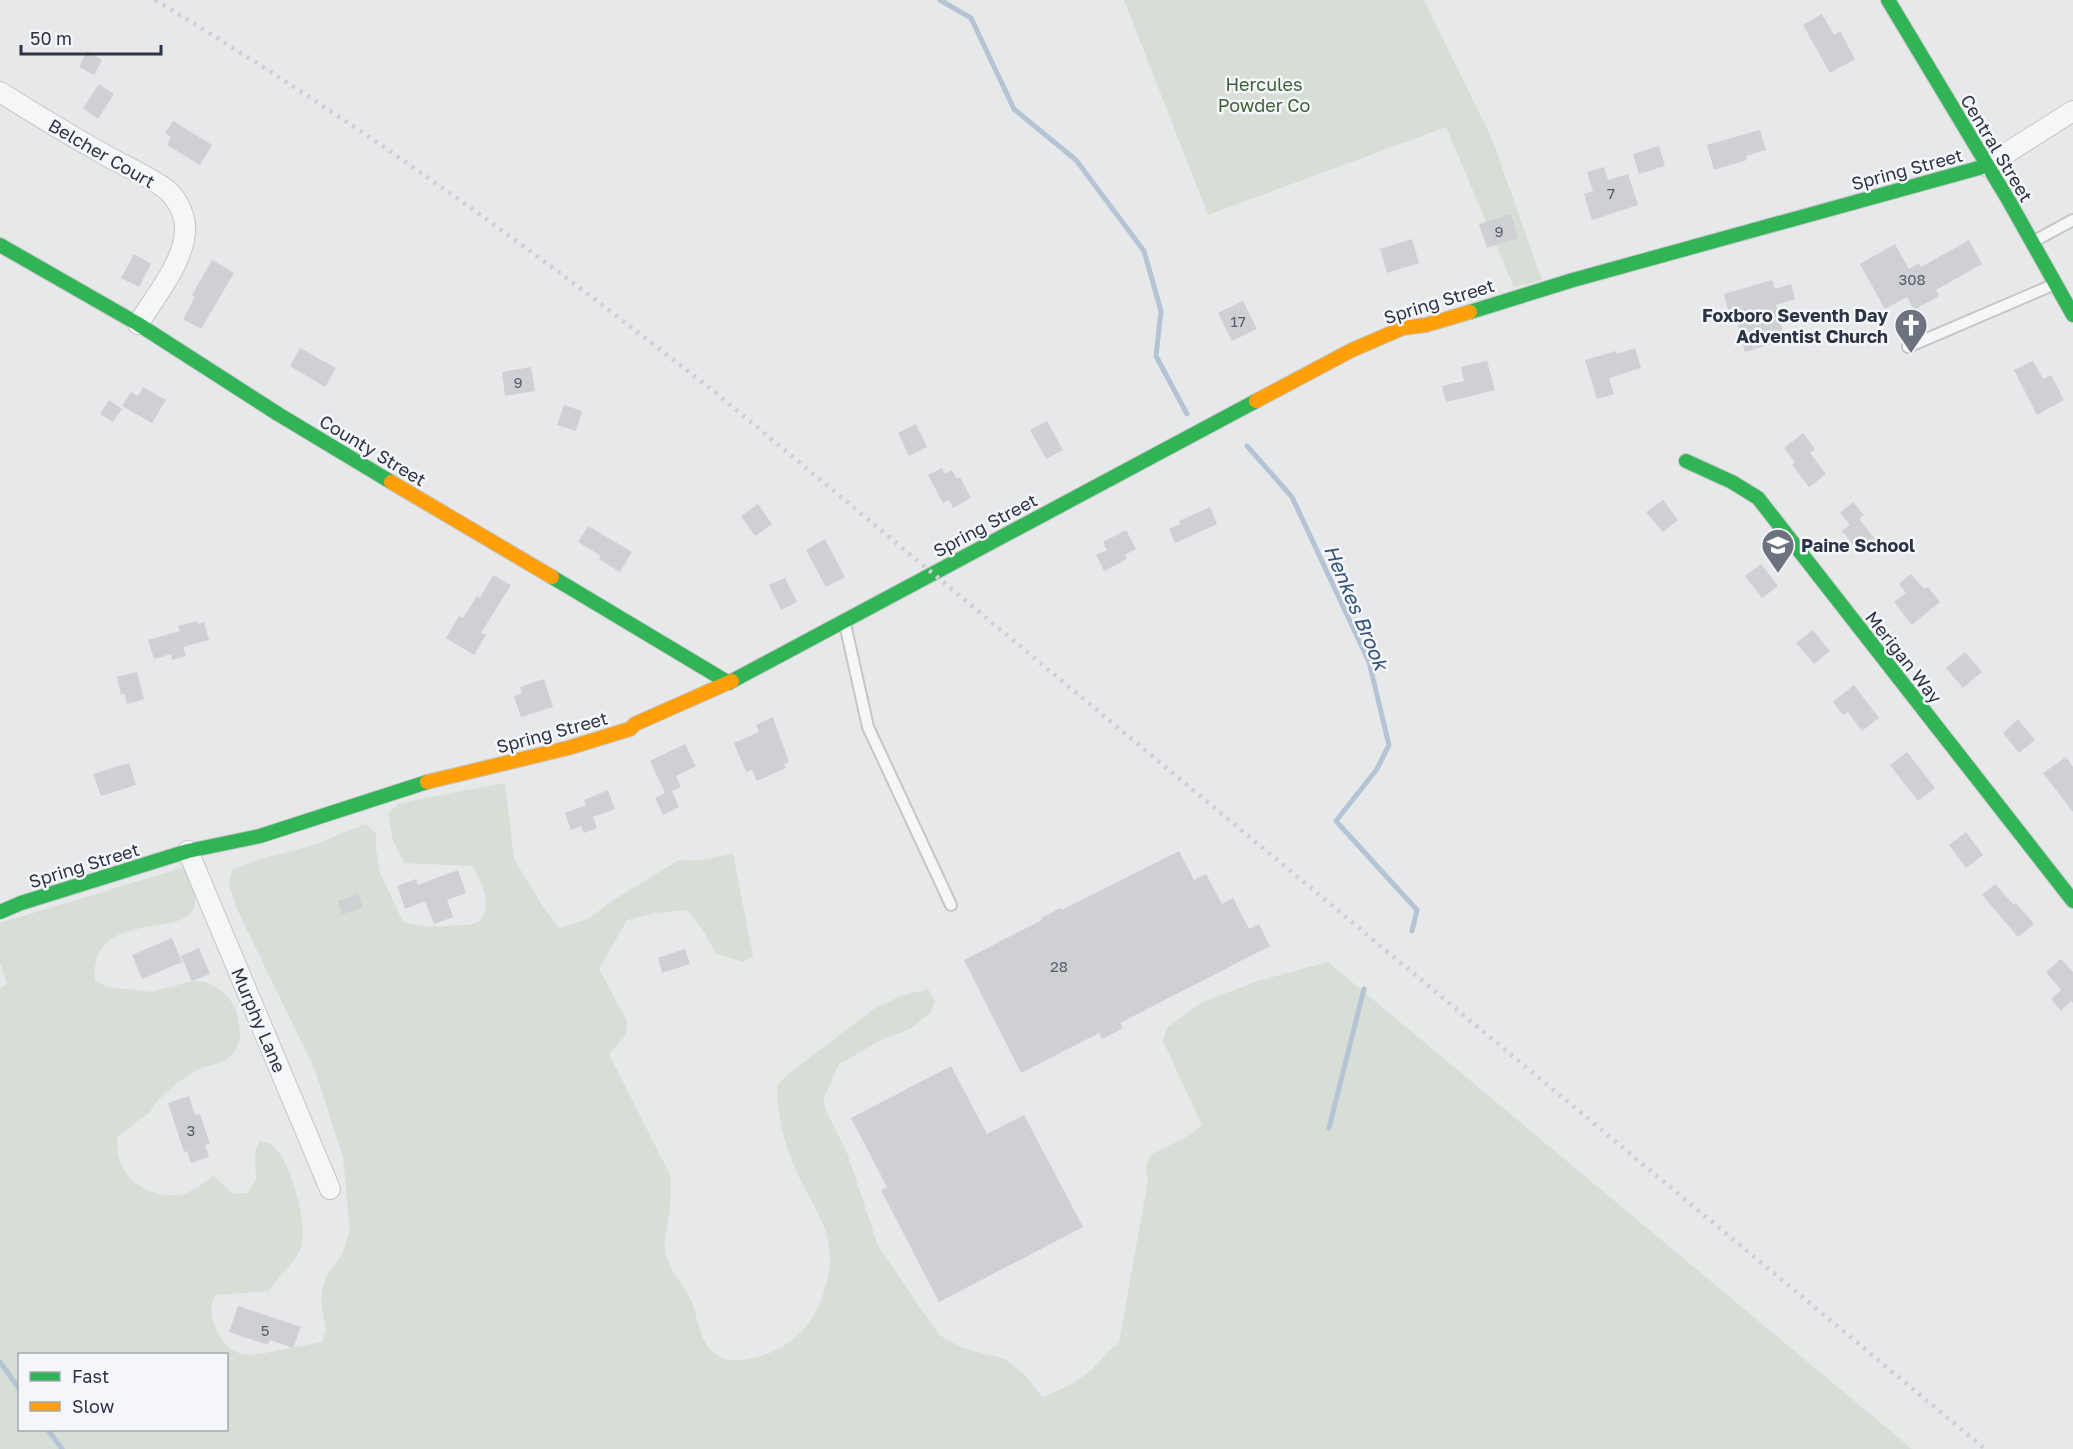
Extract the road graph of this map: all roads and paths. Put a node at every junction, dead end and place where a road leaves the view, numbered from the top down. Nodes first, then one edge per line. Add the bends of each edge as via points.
1 (1888, 0) edge
2 (0, 93) edge
3 (2073, 111) edge
4 (1986, 166) junction
5 (2073, 220) edge
6 (2032, 242) junction
7 (0, 245) edge
8 (2055, 284) junction
9 (2073, 315) edge
10 (138, 324) junction
11 (1908, 347) dead end
12 (1686, 461) dead end
13 (844, 620) junction
14 (729, 683) junction
15 (188, 852) junction
16 (2073, 901) edge
17 (951, 905) dead end
18 (0, 912) edge
19 (330, 1189) dead end

1 - 4 street, Central Street
2 - 10 street, Belcher Court via 166,190 177,202 184,216 183,246
3 - 4 street
4 - 6 street, Central Street
4 - 13 street, Spring Street via 1403,328 1352,350
5 - 6 lane
6 - 8 street, Central Street
7 - 10 street, County Street
8 - 9 street, Central Street
8 - 11 lane
10 - 14 street, County Street via 278,414
12 - 16 street, Merigan Way via 1739,484 1758,498
13 - 14 street, Spring Street
13 - 17 lane via 868,727
14 - 15 street, Spring Street via 630,729 413,786 260,836
15 - 18 street, Spring Street
15 - 19 street, Murphy Lane

